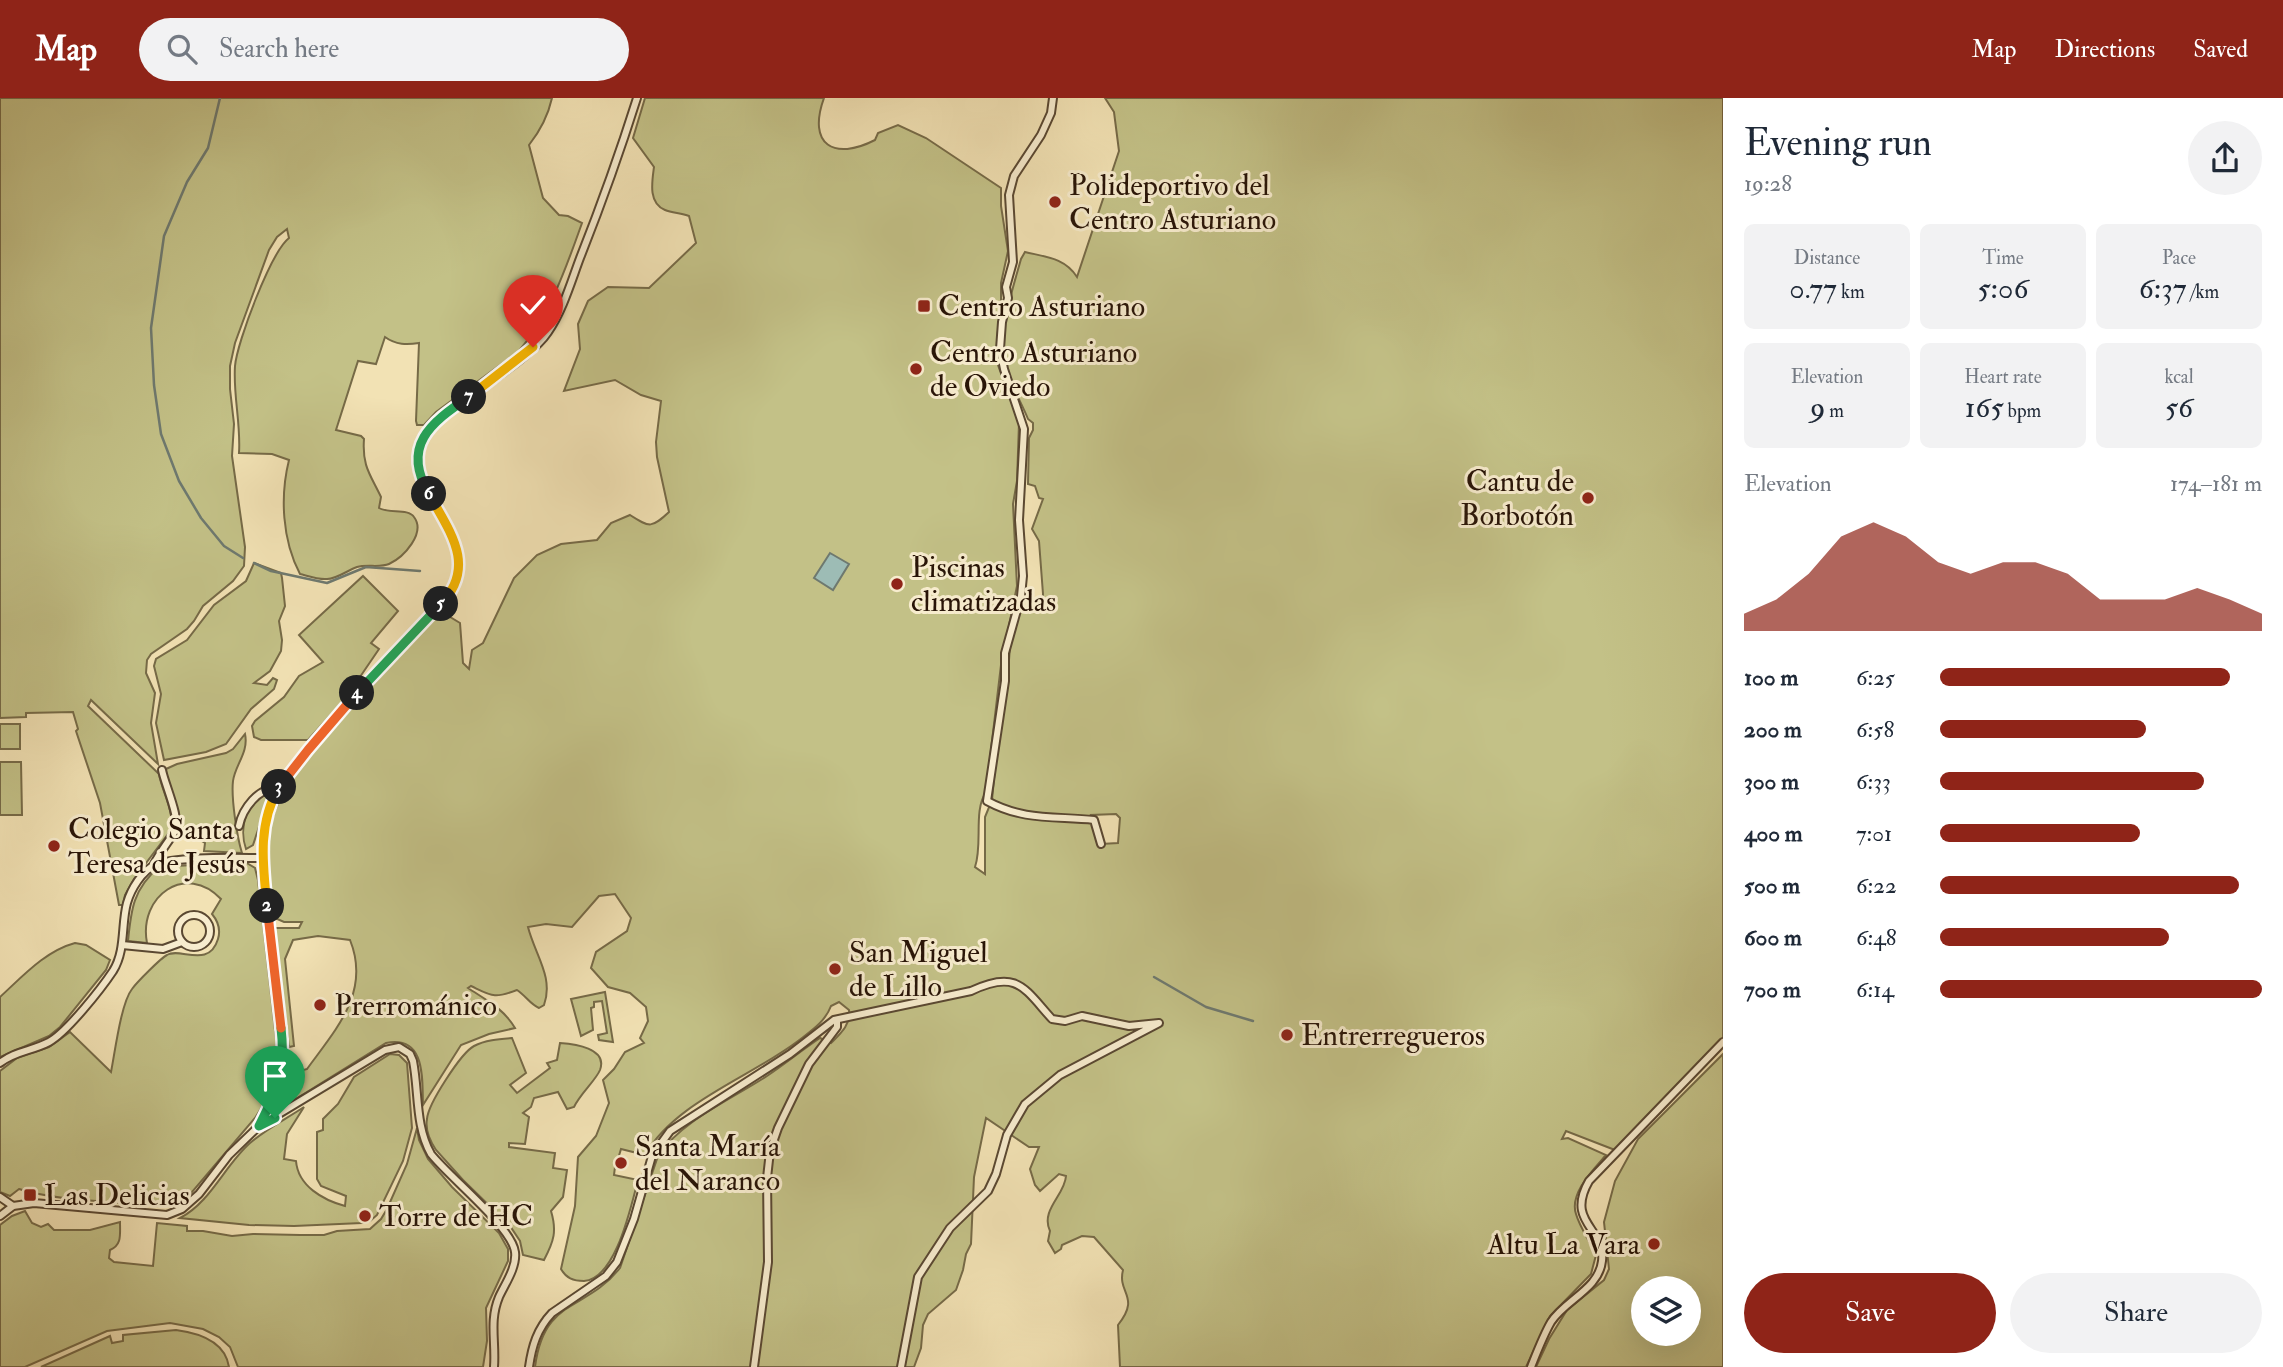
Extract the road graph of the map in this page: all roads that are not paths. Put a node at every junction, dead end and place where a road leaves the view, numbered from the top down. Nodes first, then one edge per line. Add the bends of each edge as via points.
1 (638, 98) edge
2 (1053, 98) edge
3 (162, 770) dead end
4 (278, 790) junction
5 (239, 826) dead end
6 (1101, 844) dead end
7 (262, 858) junction
8 (153, 866) junction
9 (182, 942) junction
10 (122, 945) junction
11 (837, 1020) junction
12 (1723, 1042) edge
13 (0, 1063) edge
14 (259, 1126) junction
15 (0, 1197) edge
16 (13, 1206) junction
17 (0, 1216) edge
18 (494, 1367) edge
19 (529, 1367) edge
20 (754, 1367) edge
21 (901, 1367) edge
22 (1531, 1367) edge

1 - 4 street via 548,332 440,416 418,448 423,484 459,556 454,586
2 - 6 street via 1051,113 1014,176 1009,195 1013,262 1000,349 1024,429 1018,520 1023,576 1005,653 987,801 1006,812 1094,820
3 - 8 street via 177,823
4 - 5 street via 258,795
4 - 7 street via 265,822
7 - 8 street via 170,860
7 - 14 street via 282,1072
8 - 10 street via 137,882 127,903
9 - 9 street via 192,947 204,943 209,931 204,919 192,915 183,919 178,932
9 - 10 street via 163,949
10 - 13 street via 114,969 65,1030
11 - 19 street via 664,1137 652,1156 617,1262 606,1276 546,1320 538,1330
11 - 20 street via 838,1027 809,1064 770,1151 768,1262
11 - 21 street via 1007,983 1023,986 1052,1019 1082,1016 1129,1026 1159,1023 1060,1075 1025,1104 1007,1135 988,1191 950,1228 918,1277
12 - 22 street via 1589,1181 1581,1206 1601,1244 1603,1260 1598,1276 1551,1322
14 - 16 street via 199,1194 167,1215 41,1204
14 - 18 street via 386,1050 399,1047 410,1054 424,1142 441,1167 510,1237 516,1254 493,1315
15 - 16 street
16 - 17 street

